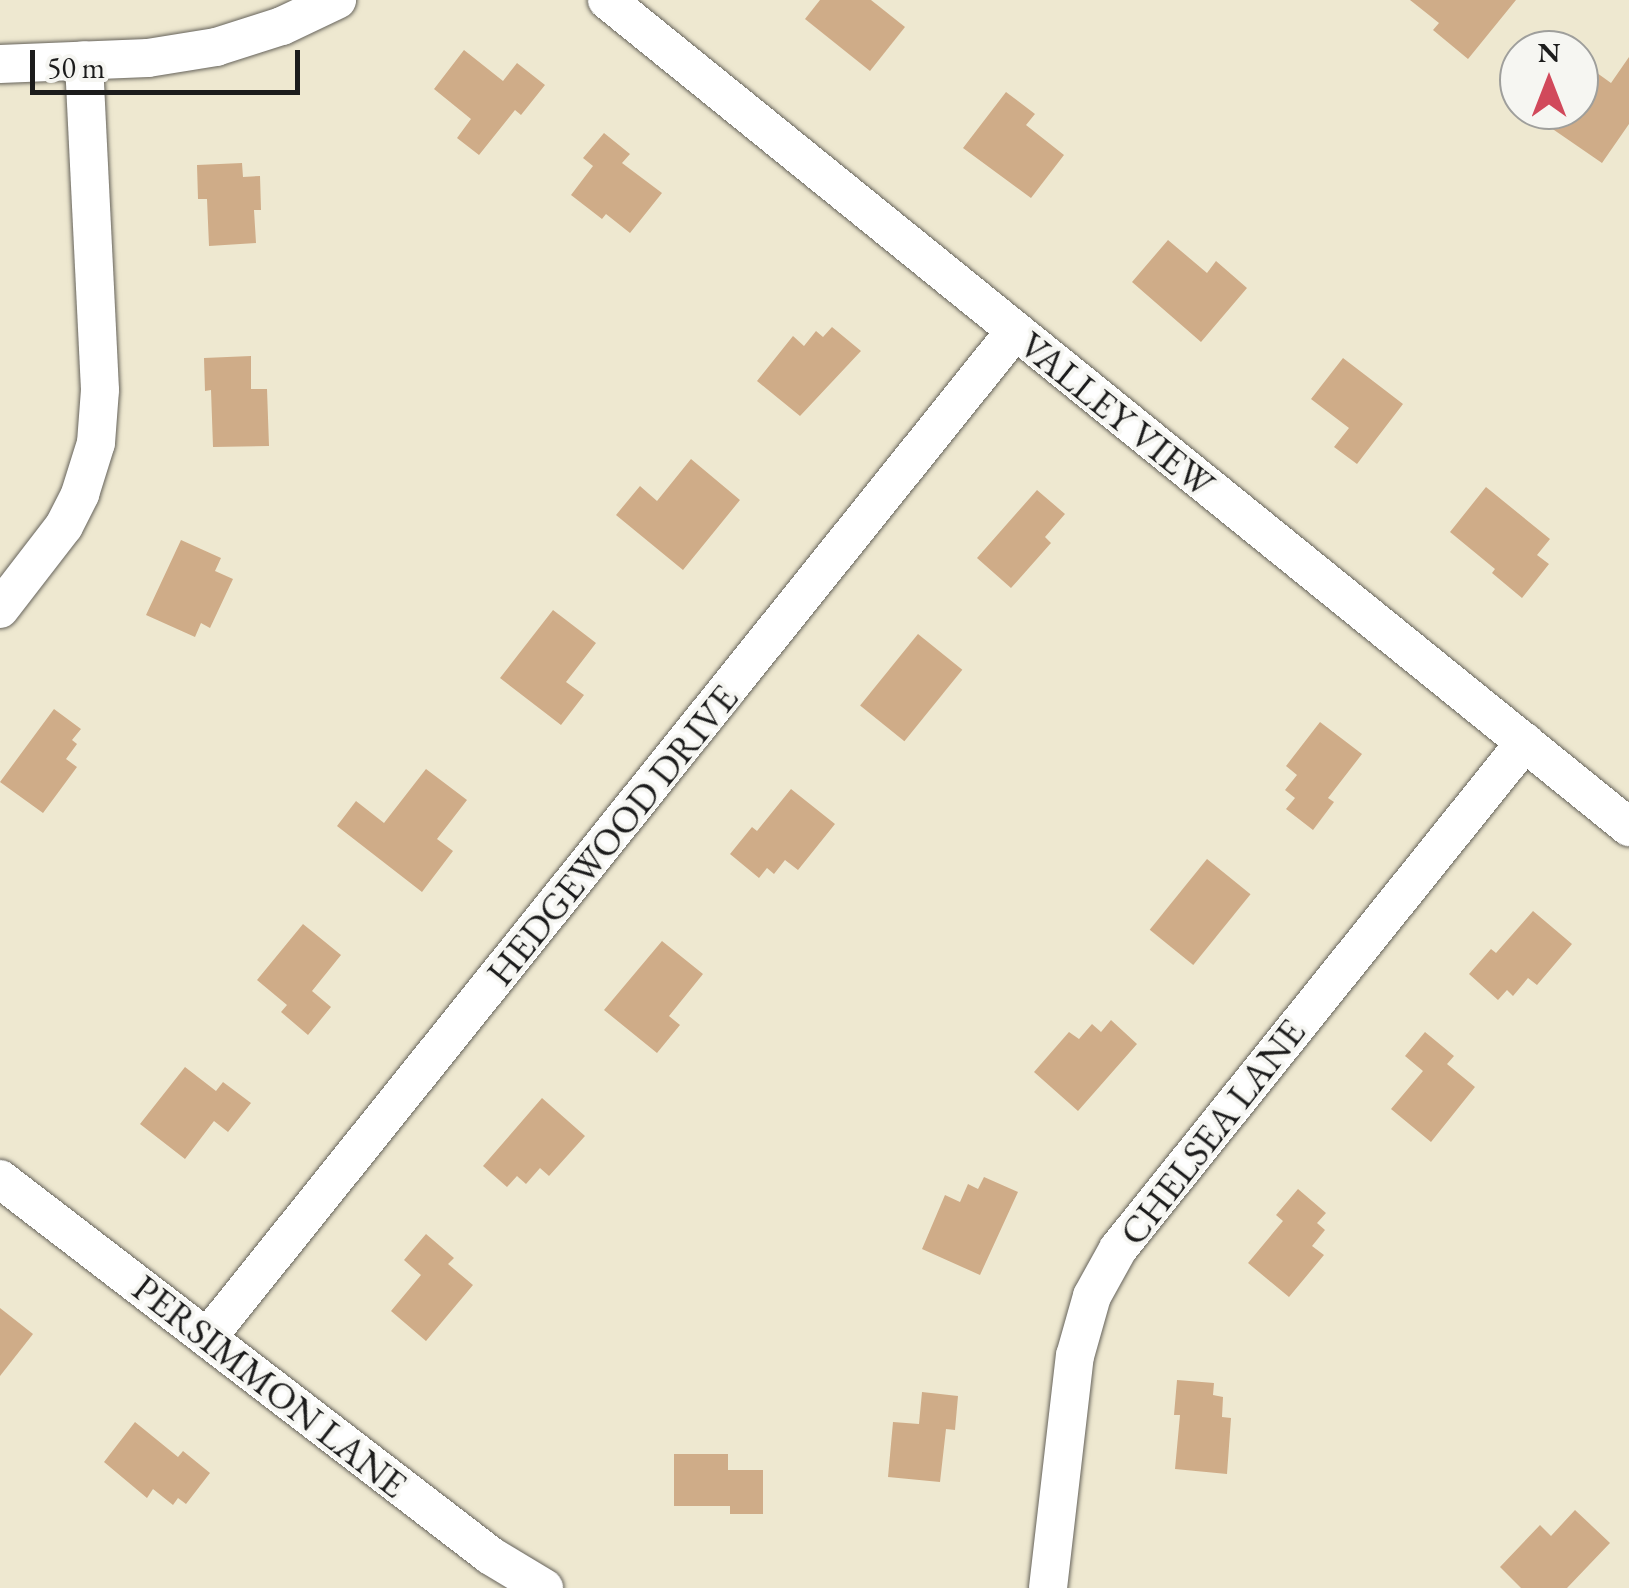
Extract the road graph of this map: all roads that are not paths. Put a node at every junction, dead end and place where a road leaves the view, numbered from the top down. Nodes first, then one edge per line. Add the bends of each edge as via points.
1 (337, 0) edge
2 (607, 0) edge
3 (84, 60) junction
4 (0, 64) edge
5 (1014, 331) junction
6 (0, 609) edge
7 (1525, 742) junction
8 (1629, 826) edge
9 (0, 1179) edge
10 (207, 1338) junction
11 (544, 1588) edge
12 (1048, 1588) edge

1 - 3 street via 216,47
2 - 5 street, VALLEY VIEW
3 - 4 street
3 - 6 street via 100,390 96,443 64,526
5 - 7 street, VALLEY VIEW
5 - 10 street, HEDGEWOOD DRIVE
7 - 8 street, VALLEY VIEW
7 - 12 street, CHELSEA LANE via 1118,1249 1092,1296 1076,1356
9 - 10 street, PERSIMMON LANE
10 - 11 street, PERSIMMON LANE via 491,1556

